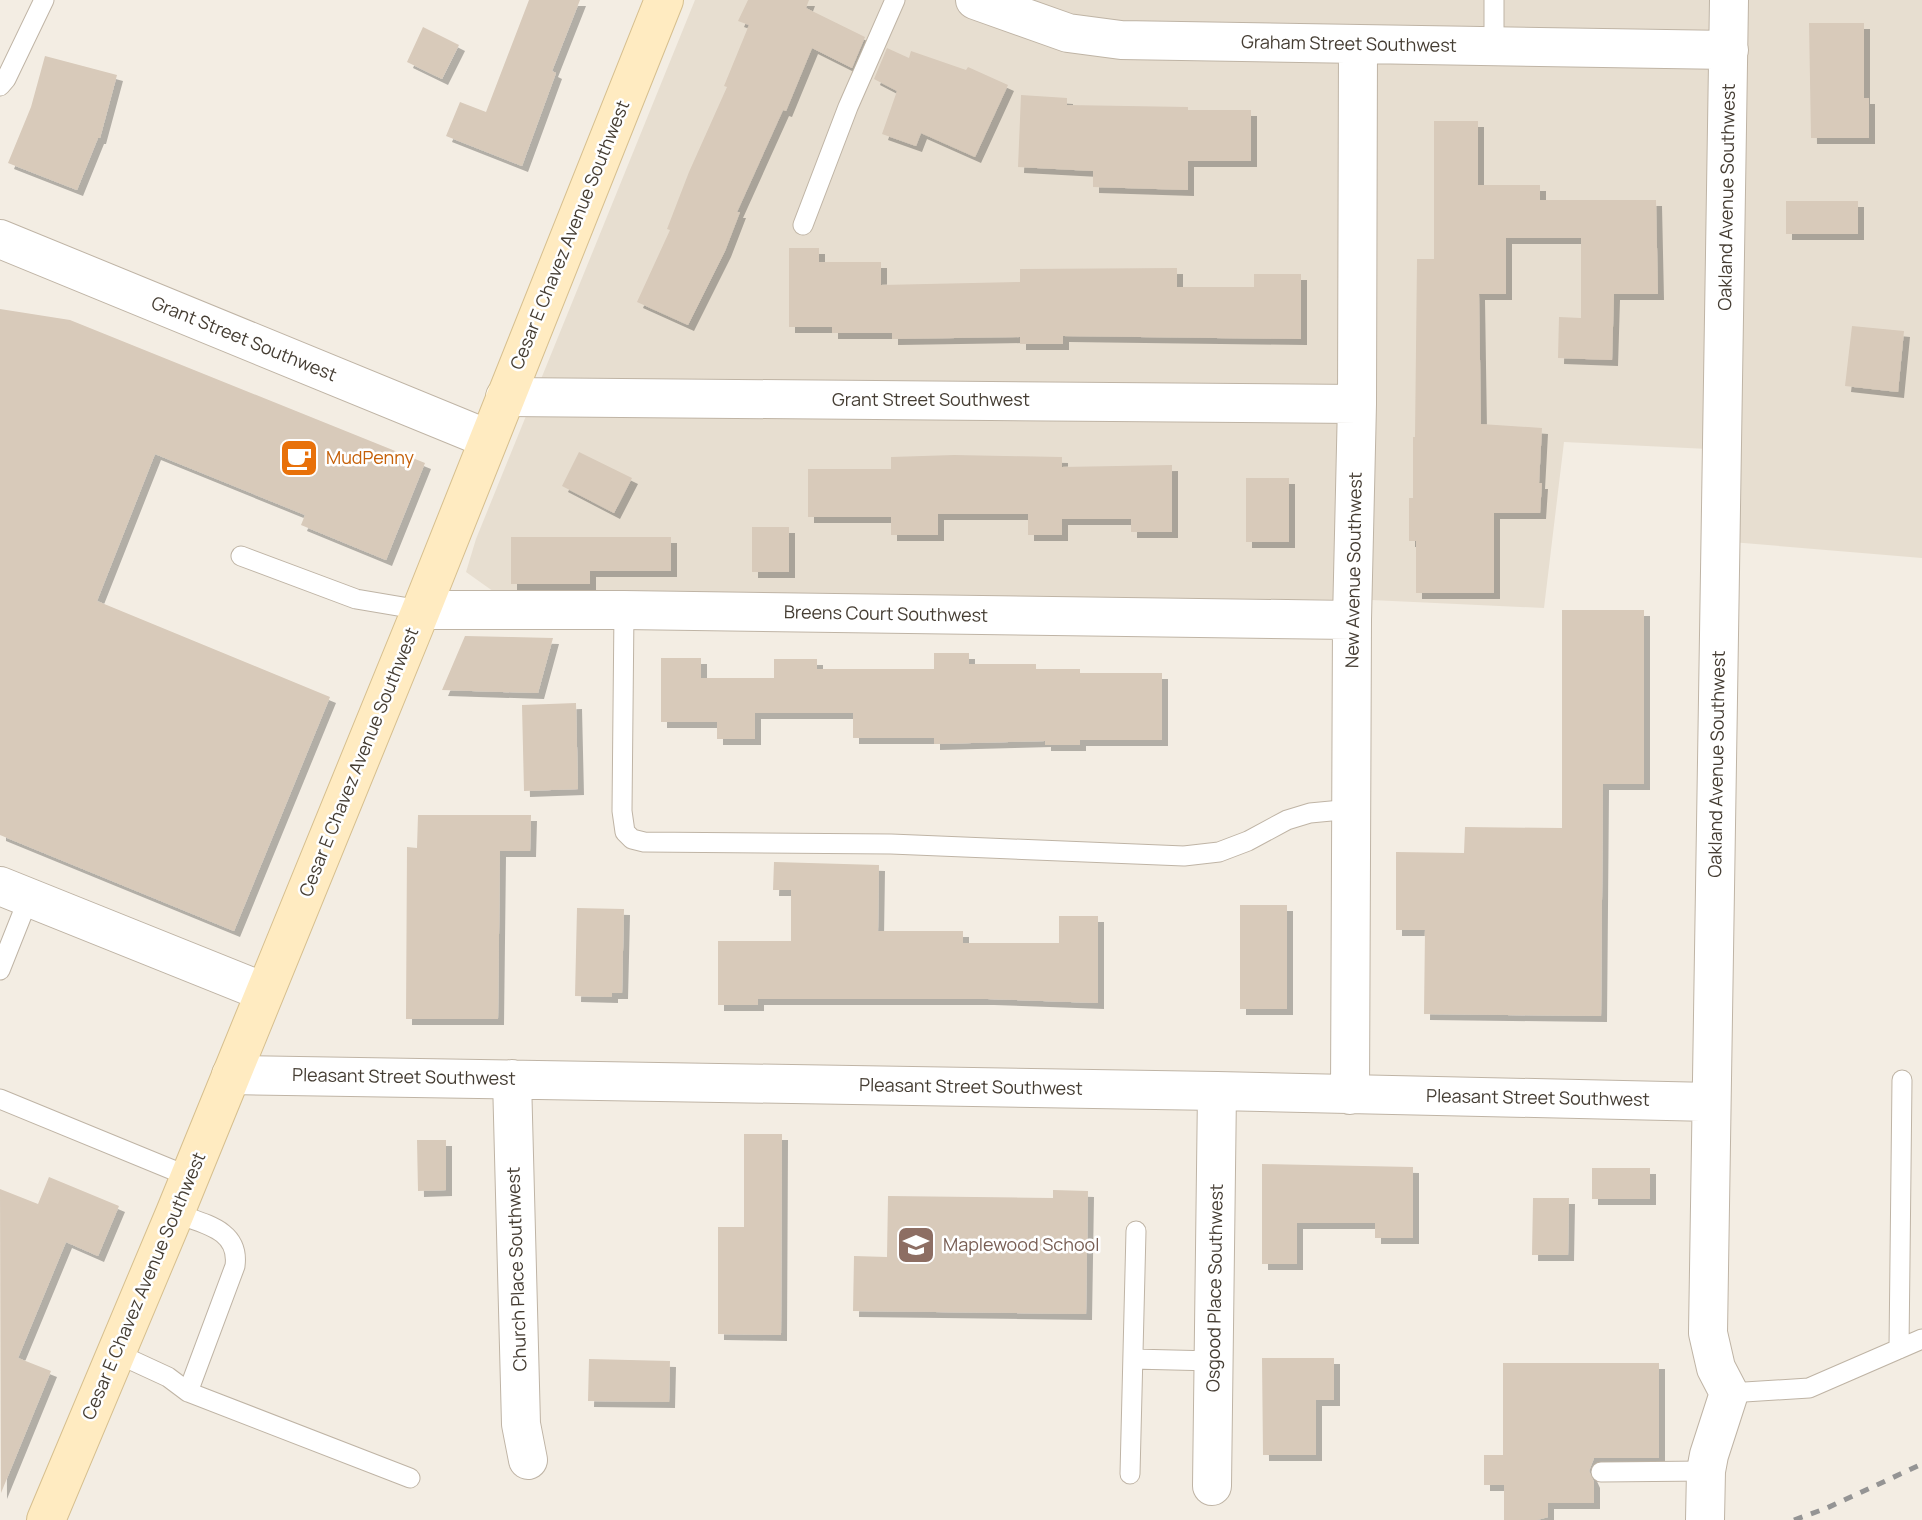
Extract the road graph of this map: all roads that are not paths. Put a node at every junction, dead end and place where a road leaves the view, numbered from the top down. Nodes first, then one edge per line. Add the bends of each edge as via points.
1 (44, 0) edge
2 (664, 0) edge
3 (895, 0) edge
4 (975, 0) edge
5 (1494, 0) edge
6 (1729, 0) edge
7 (1358, 45) junction
8 (1494, 47) junction
9 (1730, 50) junction
10 (0, 86) edge
11 (803, 225) dead end
12 (0, 239) edge
13 (505, 397) junction
14 (1357, 404) junction
15 (488, 439) junction
16 (241, 556) dead end
17 (421, 610) junction
18 (624, 610) junction
19 (1352, 620) junction
20 (1352, 809) junction
21 (14, 892) edge
22 (0, 970) edge
23 (264, 992) junction
24 (231, 1075) junction
25 (512, 1079) junction
26 (1902, 1080) dead end
27 (1217, 1091) junction
28 (1350, 1095) junction
29 (0, 1099) edge
30 (1712, 1102) junction
31 (190, 1177) junction
32 (175, 1213) junction
33 (1136, 1231) dead end
34 (1922, 1339) edge
35 (1899, 1349) junction
36 (116, 1353) junction
37 (1133, 1359) junction
38 (1213, 1361) junction
39 (188, 1392) junction
40 (1730, 1394) junction
41 (528, 1460) dead end
42 (1706, 1471) junction
43 (1601, 1472) dead end
44 (1130, 1474) dead end
45 (410, 1478) dead end
46 (1212, 1486) dead end
47 (46, 1520) edge
48 (1705, 1520) edge

1 - 10 lane
2 - 13 main road, Cesar E Chavez Avenue Southwest
3 - 11 lane
4 - 7 street, Graham Street Southwest via 1068,33 1121,40
5 - 8 lane
6 - 9 street, Oakland Avenue Southwest
7 - 8 street, Graham Street Southwest
7 - 14 street, New Avenue Southwest
8 - 9 street, Graham Street Southwest
9 - 30 street, Oakland Avenue Southwest
12 - 15 street, Grant Street Southwest
13 - 14 street, Grant Street Southwest
13 - 15 main road, Cesar E Chavez Avenue Southwest
14 - 19 street, New Avenue Southwest
15 - 17 main road, Cesar E Chavez Avenue Southwest
16 - 17 lane via 356,599
17 - 18 street, Breens Court Southwest
17 - 23 main road, Cesar E Chavez Avenue Southwest
18 - 19 street, Breens Court Southwest
18 - 20 lane via 622,811 625,832 632,839 1184,856 1219,852 1310,813
19 - 20 street, New Avenue Southwest
20 - 28 street, New Avenue Southwest
21 - 22 lane
21 - 23 street
23 - 24 main road, Cesar E Chavez Avenue Southwest
24 - 25 street, Pleasant Street Southwest
24 - 31 main road, Cesar E Chavez Avenue Southwest
25 - 27 street, Pleasant Street Southwest
25 - 41 street, Church Place Southwest via 521,1424
26 - 35 lane
27 - 28 street, Pleasant Street Southwest
27 - 38 street, Osgood Place Southwest
28 - 30 street, Pleasant Street Southwest
29 - 31 lane
30 - 40 street, Oakland Avenue Southwest via 1708,1333 1716,1368
31 - 32 main road, Cesar E Chavez Avenue Southwest
32 - 36 main road, Cesar E Chavez Avenue Southwest
32 - 39 lane via 221,1231 237,1255
33 - 37 lane
34 - 35 lane
35 - 40 lane via 1809,1388
36 - 39 lane via 168,1377
36 - 47 main road, Cesar E Chavez Avenue Southwest
37 - 38 lane
37 - 44 lane
38 - 46 street, Osgood Place Southwest
39 - 45 lane
40 - 42 street
42 - 43 lane
42 - 48 street

